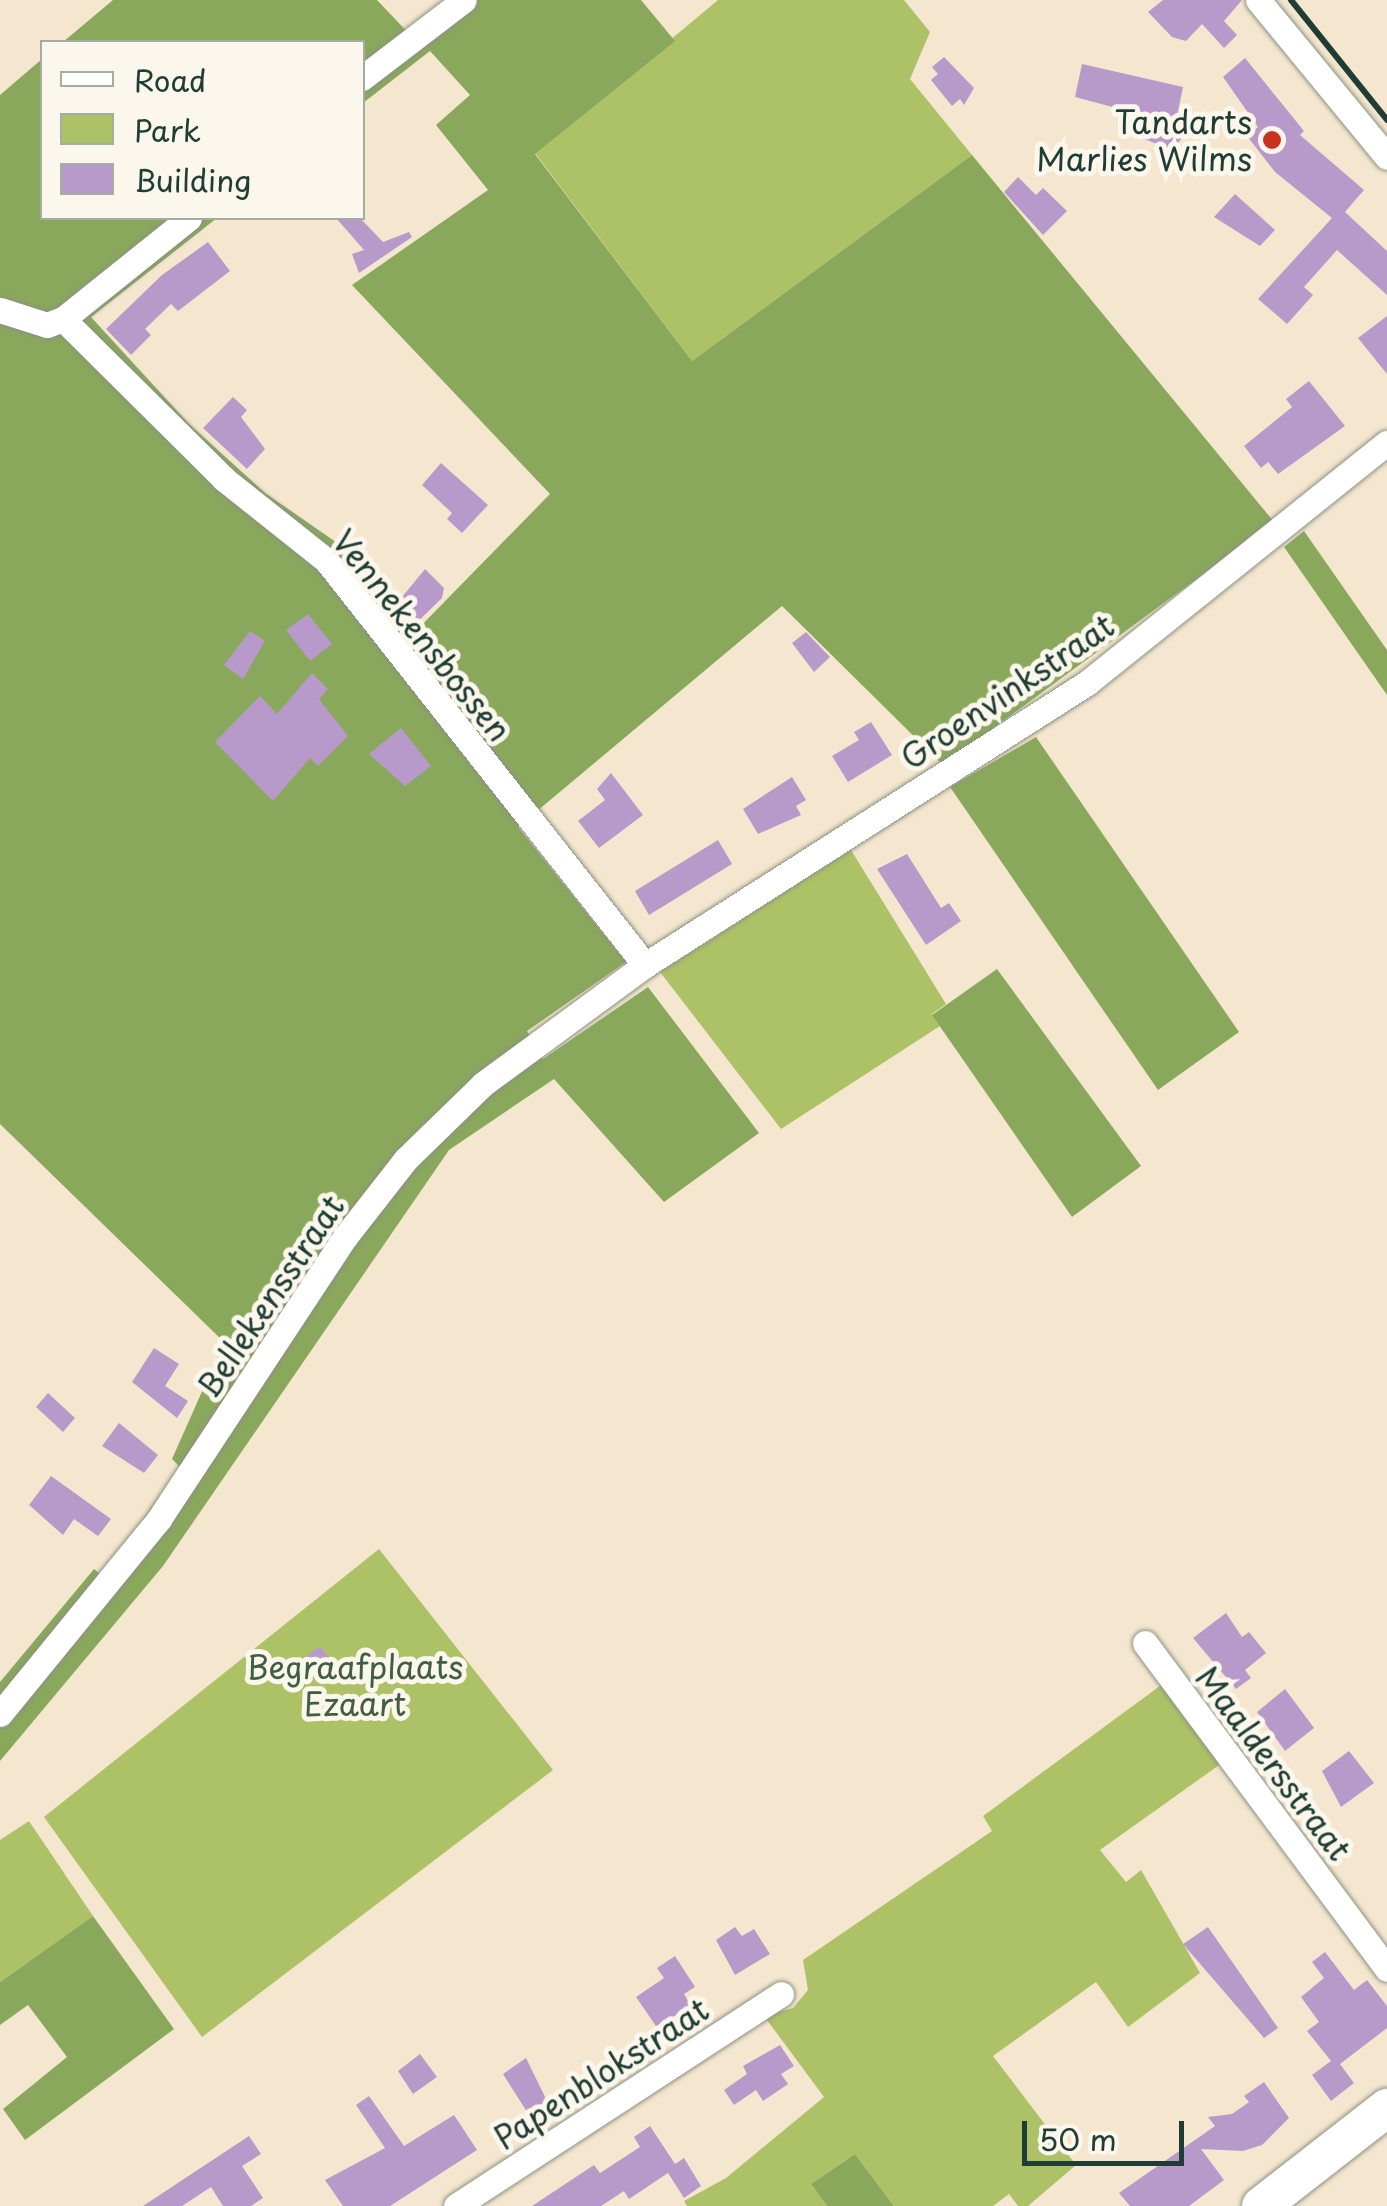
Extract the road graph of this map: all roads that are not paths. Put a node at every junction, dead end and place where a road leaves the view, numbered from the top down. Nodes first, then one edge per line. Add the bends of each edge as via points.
1 (464, 0) edge
2 (1258, 0) edge
3 (365, 76) edge
4 (1387, 157) edge
5 (187, 220) edge
6 (0, 310) edge
7 (63, 319) junction
8 (1387, 443) edge
9 (644, 965) junction
10 (1145, 1643) dead end
11 (0, 1714) edge
12 (1387, 1969) edge
13 (781, 1994) dead end
14 (1387, 2108) edge
15 (456, 2206) edge
16 (1261, 2206) edge

1 - 3 street
2 - 4 street
5 - 7 street
6 - 7 street via 47,325
7 - 9 street, Vennekensbossen via 224,479 326,560
8 - 9 street, Groenvinkstraat via 1087,683
9 - 11 street, Bellekensstraat via 523,1050 406,1160 344,1238 150,1532
10 - 12 street, Maaldersstraat
13 - 15 street, Papenblokstraat
14 - 16 street

